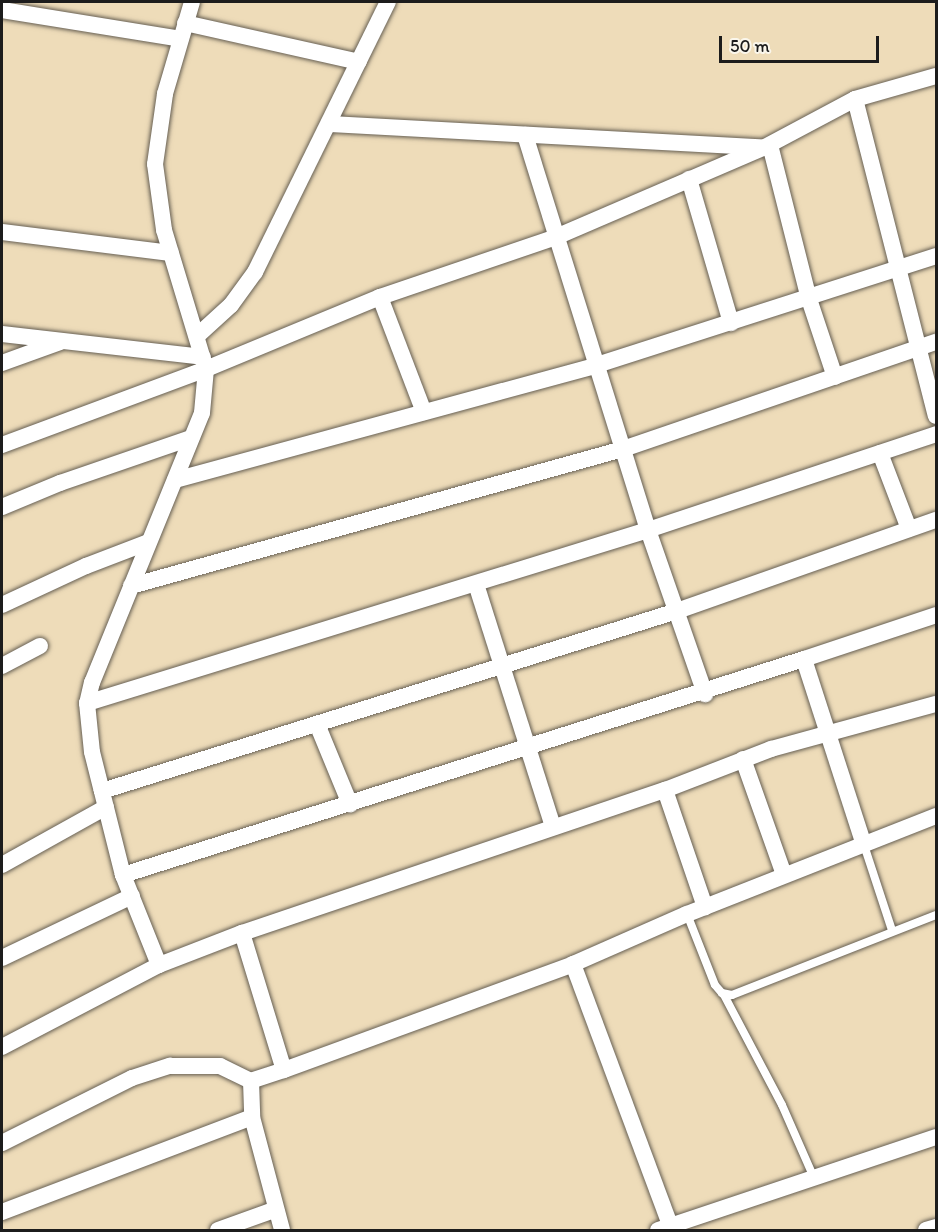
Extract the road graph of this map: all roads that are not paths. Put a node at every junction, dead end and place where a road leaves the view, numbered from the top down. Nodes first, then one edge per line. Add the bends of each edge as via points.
1 (192, 2) edge
2 (388, 2) edge
3 (2, 10) edge
4 (183, 31) junction
5 (359, 62) junction
6 (936, 76) edge
7 (855, 99) junction
8 (329, 124) junction
9 (525, 135) junction
10 (766, 146) junction
11 (689, 179) junction
12 (2, 232) edge
13 (556, 237) junction
14 (171, 253) junction
15 (936, 256) edge
16 (899, 270) junction
17 (380, 297) junction
18 (809, 298) junction
19 (731, 323) junction
20 (2, 334) edge
21 (197, 336) junction
22 (64, 341) junction
23 (936, 342) edge
24 (917, 348) junction
25 (2, 363) edge
26 (204, 363) junction
27 (597, 365) junction
28 (835, 377) junction
29 (424, 412) junction
30 (936, 416) edge
31 (936, 434) edge
32 (191, 438) junction
33 (2, 445) edge
34 (623, 449) junction
35 (880, 453) junction
36 (175, 480) junction
37 (2, 507) edge
38 (936, 520) edge
39 (909, 529) junction
40 (648, 530) junction
41 (149, 542) junction
42 (476, 584) junction
43 (131, 586) junction
44 (2, 605) edge
45 (677, 611) junction
46 (936, 615) edge
47 (40, 646) dead end
48 (804, 659) junction
49 (2, 666) edge
50 (503, 666) junction
51 (705, 694) junction
52 (87, 703) junction
53 (936, 704) edge
54 (316, 724) junction
55 (828, 733) junction
56 (529, 747) junction
57 (743, 759) junction
58 (665, 790) junction
59 (104, 799) junction
60 (350, 804) junction
61 (936, 816) edge
62 (553, 827) junction
63 (863, 842) junction
64 (2, 865) edge
65 (123, 875) junction
66 (784, 875) junction
67 (132, 896) junction
68 (705, 907) junction
69 (687, 914) junction
70 (936, 915) edge
71 (892, 930) junction
72 (242, 933) junction
73 (2, 958) edge
74 (573, 964) junction
75 (159, 965) junction
76 (724, 995) junction
77 (2, 1047) edge
78 (284, 1070) junction
79 (250, 1081) junction
80 (252, 1117) junction
81 (936, 1137) edge
82 (2, 1143) edge
83 (814, 1178) junction
84 (274, 1210) junction
85 (2, 1212) edge
86 (936, 1227) edge
87 (664, 1228) edge
88 (218, 1230) edge
89 (282, 1230) edge
90 (926, 1230) edge

1 - 4 street
2 - 5 street
3 - 4 street
4 - 5 street
4 - 14 street via 165,94 155,164 156,193
5 - 8 street
6 - 7 street
7 - 10 street
7 - 16 street
8 - 9 street
8 - 21 street via 255,272 231,305
9 - 10 street
9 - 13 street
10 - 11 street
10 - 18 street
11 - 13 street
11 - 19 street
12 - 14 street
13 - 17 street
13 - 27 street
14 - 21 street
15 - 16 street
16 - 18 street
16 - 24 street
17 - 26 street
17 - 29 street
18 - 19 street
18 - 28 street
19 - 27 street
20 - 22 street
21 - 26 street
22 - 25 street
22 - 26 street
23 - 24 street
24 - 28 street
24 - 30 street
26 - 32 street via 202,413
26 - 33 street
27 - 29 street
27 - 34 street
28 - 34 street
29 - 36 street
31 - 35 street
32 - 36 street
32 - 37 street
34 - 40 street
34 - 43 street
35 - 39 street
35 - 40 street
36 - 41 street
38 - 39 street
39 - 45 street
40 - 42 street
40 - 45 street
41 - 43 street
41 - 44 street
42 - 50 street
42 - 52 street
43 - 52 street
45 - 50 street
45 - 51 street
46 - 48 street
47 - 49 street
48 - 51 street
48 - 55 street
50 - 54 street
50 - 56 street
51 - 56 street
52 - 59 street via 92,752
53 - 55 street
54 - 59 street
54 - 60 street
55 - 57 street
55 - 63 street
56 - 60 street
56 - 62 street
57 - 58 street
57 - 66 street
58 - 62 street
58 - 68 street
59 - 64 street
59 - 65 street
60 - 65 street
61 - 63 street
62 - 72 street
63 - 66 street
63 - 71 lane
65 - 67 street
66 - 68 street
67 - 73 street
67 - 75 street
68 - 69 street
69 - 74 street
69 - 76 lane via 703,958
70 - 71 lane
71 - 76 lane via 740,994
72 - 75 street
72 - 78 street
74 - 78 street
74 - 87 street
75 - 77 street
76 - 83 lane via 782,1105
78 - 79 street
79 - 80 street
79 - 82 street via 220,1066 170,1066 132,1078
80 - 84 street
80 - 85 street
81 - 83 street
83 - 87 street
84 - 88 street
84 - 89 street
86 - 90 street

